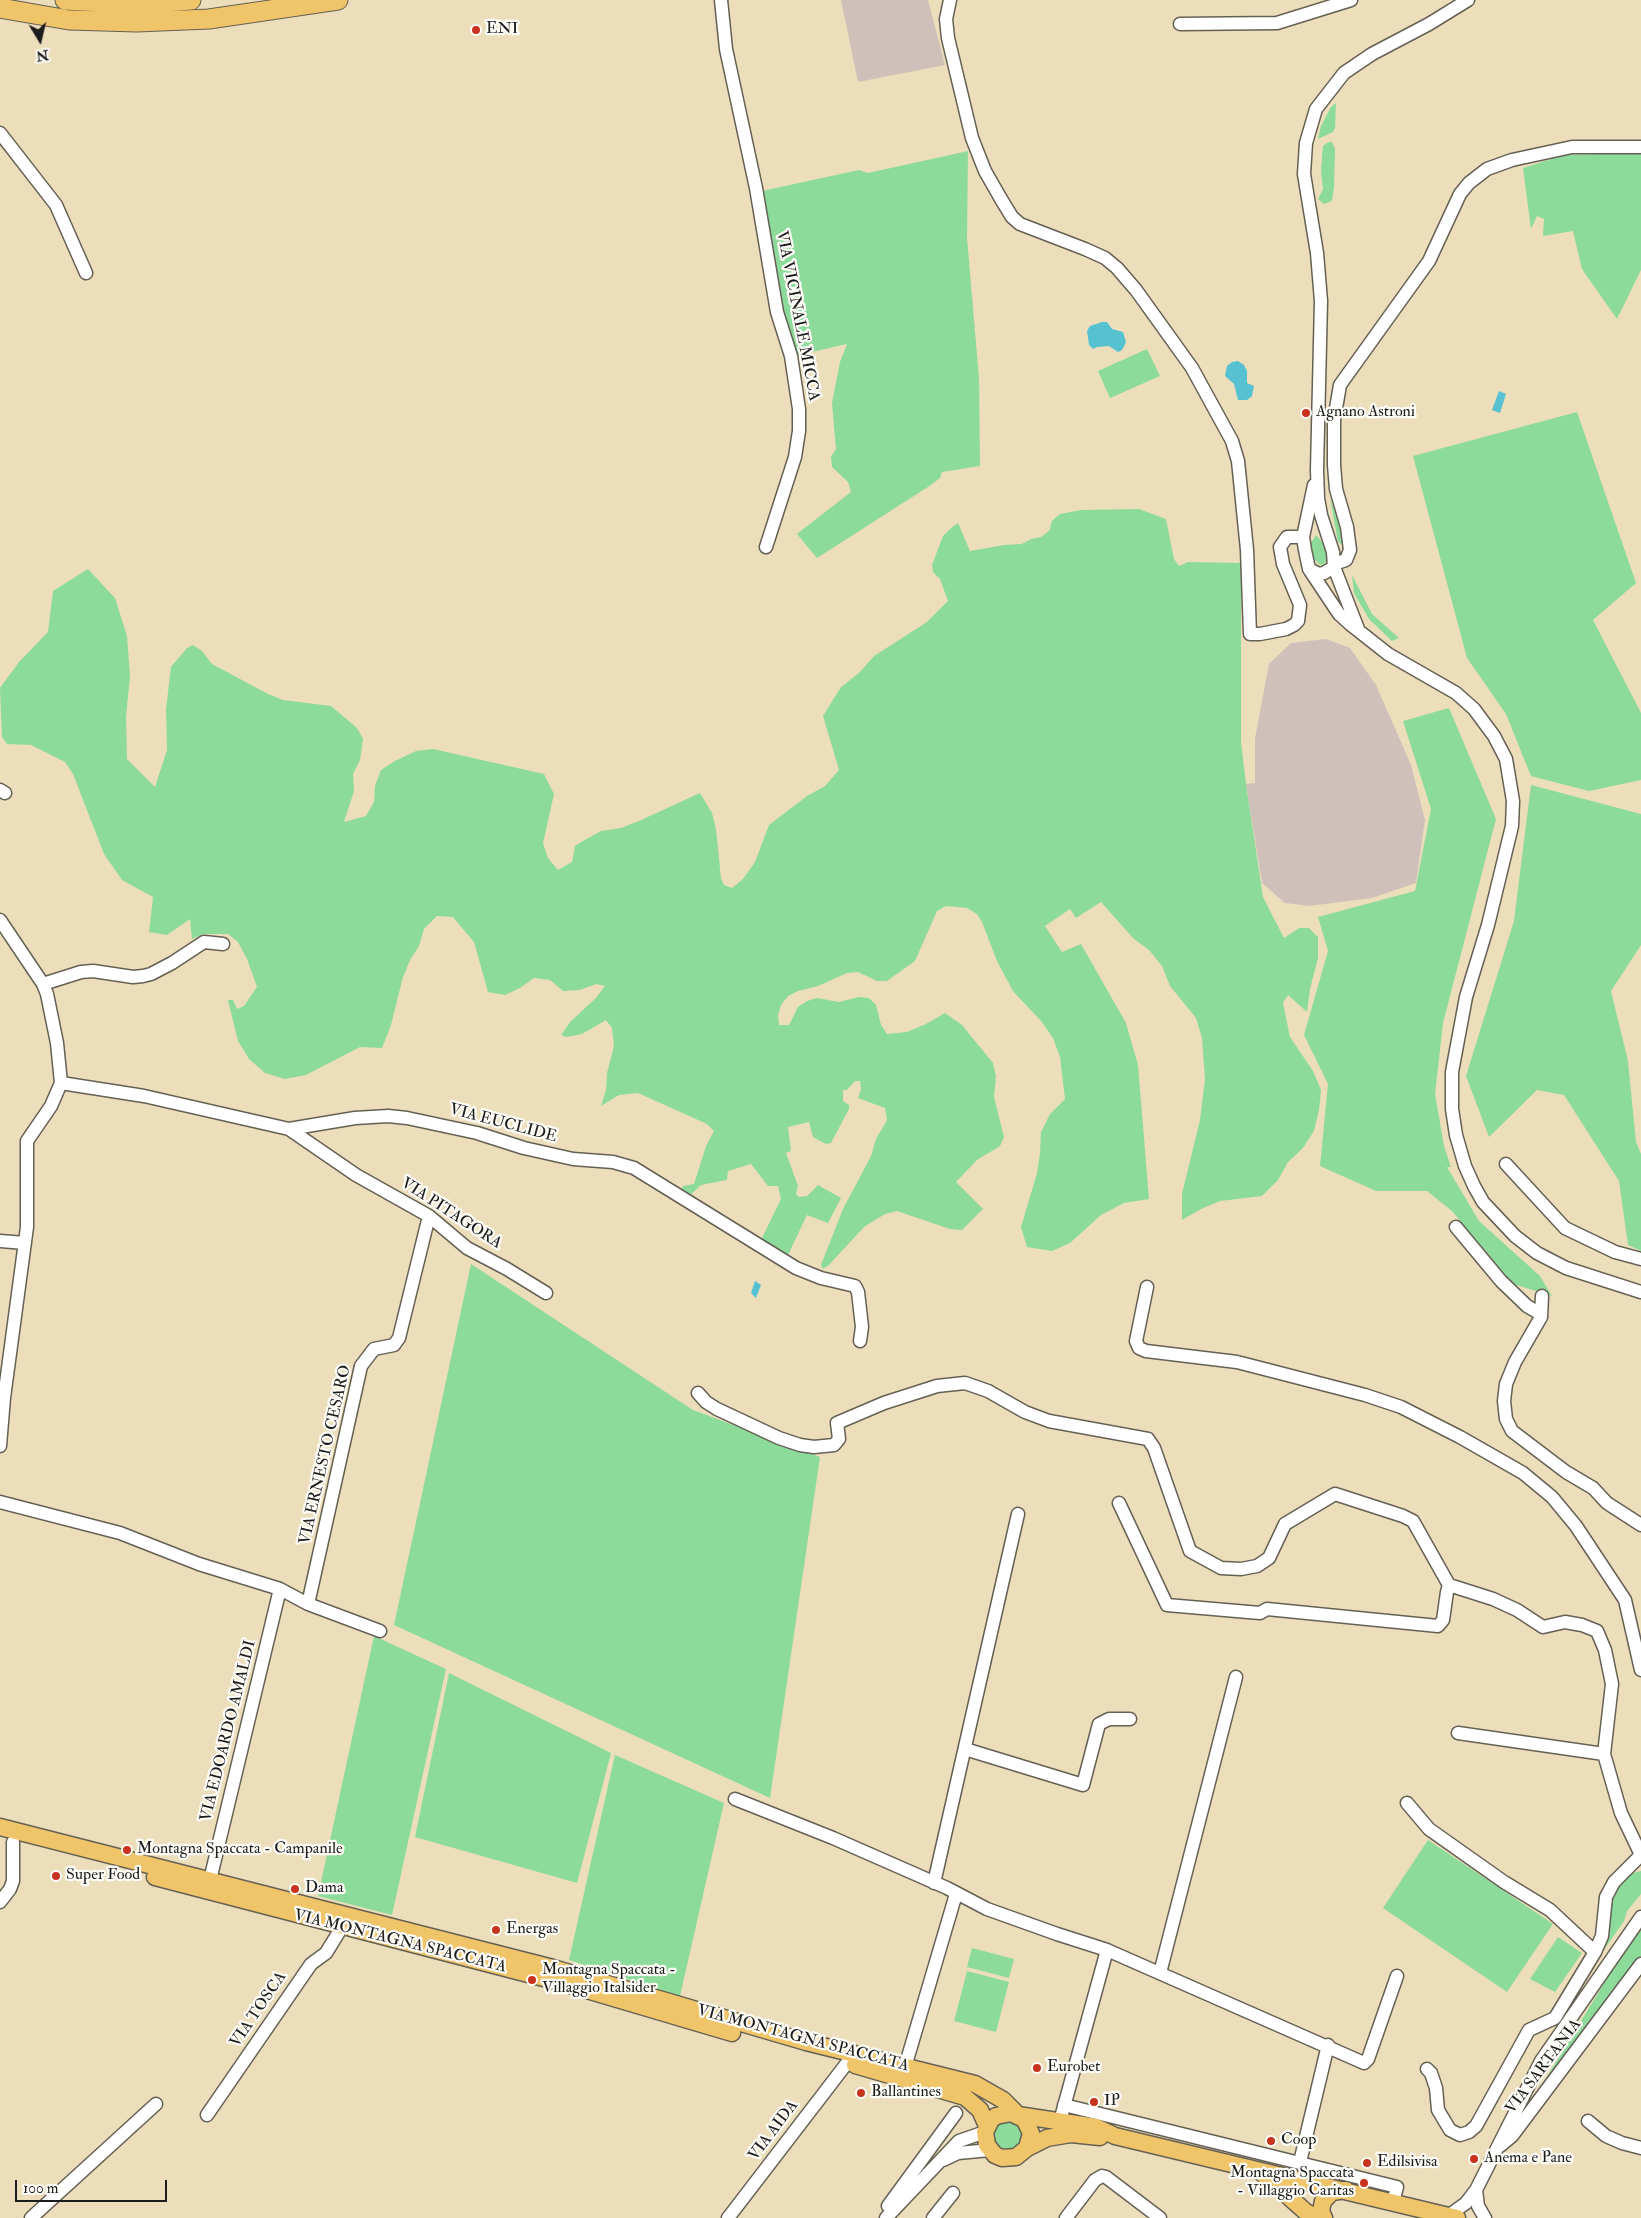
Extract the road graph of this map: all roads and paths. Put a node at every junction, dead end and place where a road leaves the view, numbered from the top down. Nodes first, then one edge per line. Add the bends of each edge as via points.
1 (65, 0) edge
2 (191, 0) edge
3 (338, 0) edge
4 (721, 0) edge
5 (950, 0) edge
6 (1351, 0) edge
7 (1468, 0) edge
8 (0, 8) edge
9 (1180, 24) dead end
10 (0, 133) edge
11 (1641, 147) edge
12 (86, 273) dead end
13 (1317, 470) junction
14 (1327, 538) junction
15 (1304, 539) junction
16 (766, 547) dead end
17 (1334, 561) junction
18 (1309, 568) junction
19 (1358, 630) junction
20 (3, 924) edge
21 (223, 944) dead end
22 (42, 984) junction
23 (61, 1083) junction
24 (289, 1129) junction
25 (1506, 1164) dead end
26 (429, 1216) junction
27 (1456, 1227) dead end
28 (0, 1241) edge
29 (26, 1243) junction
30 (1641, 1260) edge
31 (1147, 1287) dead end
32 (1641, 1292) edge
33 (546, 1293) dead end
34 (1542, 1296) dead end
35 (1541, 1317) junction
36 (860, 1342) dead end
37 (698, 1393) dead end
38 (0, 1446) edge
39 (0, 1502) edge
40 (1119, 1503) dead end
41 (1018, 1514) dead end
42 (1641, 1525) edge
43 (1449, 1585) junction
44 (280, 1589) junction
45 (308, 1604) junction
46 (380, 1631) dead end
47 (1641, 1670) edge
48 (1236, 1678) dead end
49 (1130, 1719) dead end
50 (1458, 1733) dead end
51 (965, 1749) junction
52 (1604, 1754) junction
53 (735, 1799) dead end
54 (1407, 1803) dead end
55 (0, 1827) edge
56 (6, 1840) edge
57 (1640, 1850) edge
58 (210, 1880) junction
59 (934, 1883) junction
60 (956, 1894) junction
61 (0, 1902) edge
62 (1641, 1917) edge
63 (342, 1927) junction
64 (1107, 1950) junction
65 (1595, 1952) junction
66 (1641, 1964) edge
67 (1160, 1973) junction
68 (1397, 1976) dead end
69 (1328, 2045) junction
70 (847, 2063) junction
71 (905, 2066) junction
72 (1427, 2070) dead end
73 (156, 2104) dead end
74 (956, 2113) dead end
75 (1062, 2113) junction
76 (207, 2115) dead end
77 (1018, 2115) junction
78 (1588, 2121) dead end
79 (986, 2129) junction
80 (1115, 2136) junction
81 (1027, 2148) junction
82 (1641, 2148) edge
83 (990, 2150) junction
84 (1496, 2150) junction
85 (1300, 2162) junction
86 (935, 2166) junction
87 (1262, 2173) junction
88 (1346, 2190) junction
89 (1476, 2190) junction
90 (953, 2193) dead end
91 (1393, 2202) junction
92 (1451, 2217) edge
93 (31, 2218) edge
94 (728, 2218) edge
95 (879, 2218) edge
96 (886, 2218) edge
97 (933, 2218) edge
98 (1066, 2218) edge
99 (1160, 2218) edge
100 (1317, 2218) edge
101 (1324, 2218) edge
102 (1485, 2218) edge

1 - 2 highway via 138,4
3 - 8 highway via 209,19 146,22 69,20
4 - 16 street, VIA VICINALE MICCA via 726,49 756,188 777,312 791,356 799,409 795,457
5 - 15 street via 946,19 948,38 972,138 985,171 1012,217 1020,224 1105,258 1117,268 1192,368 1232,441 1238,461 1247,550 1250,634 1286,629 1298,621 1300,606 1283,564 1280,547
6 - 9 street via 1277,23
7 - 13 street via 1372,54 1344,74 1316,109 1310,126 1304,174 1321,301
10 - 12 street via 56,205
11 - 17 street via 1572,147 1512,160 1487,169 1460,194 1428,261 1340,386 1334,420 1334,465 1350,550 1346,560
13 - 14 street via 1321,515
13 - 15 street
14 - 15 street via 1315,531
14 - 17 street
15 - 18 street
17 - 18 street via 1324,573 1319,574
17 - 19 street
18 - 19 street via 1339,614
19 - 32 street via 1388,654 1456,693 1474,709 1502,749 1510,779 1513,801 1508,848 1466,997 1453,1058 1452,1109 1465,1166 1483,1202 1515,1236 1537,1253 1566,1268
20 - 22 street
21 - 22 street via 204,942 172,963 143,976 93,971
22 - 23 street via 57,1043
23 - 24 street, VIA EUCLIDE via 144,1096
23 - 29 street via 43,1121 28,1141
24 - 26 street, VIA PITAGORA via 356,1175
24 - 36 street, VIA EUCLIDE via 388,1116 459,1129 573,1159 613,1162 634,1168 796,1268 855,1286 862,1327
25 - 30 street via 1565,1228 1615,1252
26 - 33 street, VIA PITAGORA via 467,1248
26 - 45 street, VIA ERNESTO CESARO via 398,1338 394,1345 374,1349 361,1366
27 - 35 street via 1501,1281
28 - 29 street
29 - 38 street
31 - 47 street via 1136,1342 1139,1348 1237,1362 1365,1395 1460,1437 1523,1473 1552,1497 1576,1526 1625,1600
34 - 35 street
35 - 42 street via 1506,1384 1506,1419 1512,1431 1522,1439
37 - 43 street via 717,1410 779,1438 814,1446 834,1445 839,1439 837,1423 884,1403 937,1386 966,1383 1049,1422 1148,1439 1190,1550 1221,1568 1257,1566 1269,1558 1285,1524 1335,1494 1413,1521
39 - 44 street via 104,1528 199,1564
40 - 43 street via 1167,1605 1260,1613 1267,1609 1438,1626 1443,1620
41 - 51 street
43 - 52 street via 1493,1599 1543,1627 1565,1622 1597,1632 1612,1684
44 - 45 street
44 - 58 street, VIA EDOARDO AMALDI
45 - 46 street
48 - 67 street
49 - 51 street via 1109,1719 1099,1724 1082,1785
50 - 52 street
51 - 59 street
52 - 57 street via 1621,1812
53 - 59 street via 808,1827
54 - 65 street via 1429,1829 1550,1910
55 - 58 main road, VIA MONTAGNA SPACCATA
56 - 61 street via 13,1881
56 - 63 main road, VIA MONTAGNA SPACCATA
57 - 65 street via 1606,1897 1602,1936
58 - 71 main road, VIA MONTAGNA SPACCATA via 553,1968 806,2042
59 - 60 street
60 - 64 street via 987,1909
60 - 71 street
62 - 84 street via 1541,2061
63 - 70 main road, VIA MONTAGNA SPACCATA via 563,1983
63 - 76 street, VIA TOSCA via 326,1953 311,1964
64 - 67 street
64 - 75 street
65 - 72 street via 1554,2018 1530,2030 1476,2126 1469,2132 1460,2135 1450,2130 1438,2110 1436,2088
66 - 84 street, VIA SARTANIA via 1512,2136
67 - 69 street
68 - 69 street via 1368,2060 1364,2062
69 - 85 street
70 - 79 main road, VIA MONTAGNA SPACCATA via 965,2097 980,2110
70 - 94 street, VIA AIDA
71 - 77 main road, VIA MONTAGNA SPACCATA via 975,2084 1002,2100
73 - 93 street
74 - 95 street
75 - 77 main road
75 - 80 main road
75 - 85 street
77 - 79 main road via 996,2116
77 - 81 main road, VIA MONTAGNA SPACCATA via 1031,2133
78 - 82 street via 1606,2136
79 - 83 main road, VIA MONTAGNA SPACCATA
79 - 86 street via 959,2141
80 - 81 main road via 1071,2134 1047,2138
80 - 87 main road
81 - 83 main road via 1009,2159
83 - 86 street via 958,2153
84 - 89 street, VIA SARTANIA
85 - 91 street via 1396,2187
86 - 96 street
87 - 88 main road
87 - 100 main road
88 - 91 main road
88 - 101 main road via 1332,2192 1323,2201 1321,2211
89 - 92 street, VIA SARTANIA
89 - 102 street via 1478,2206
90 - 97 street
91 - 92 main road
98 - 99 street via 1095,2180 1102,2176

